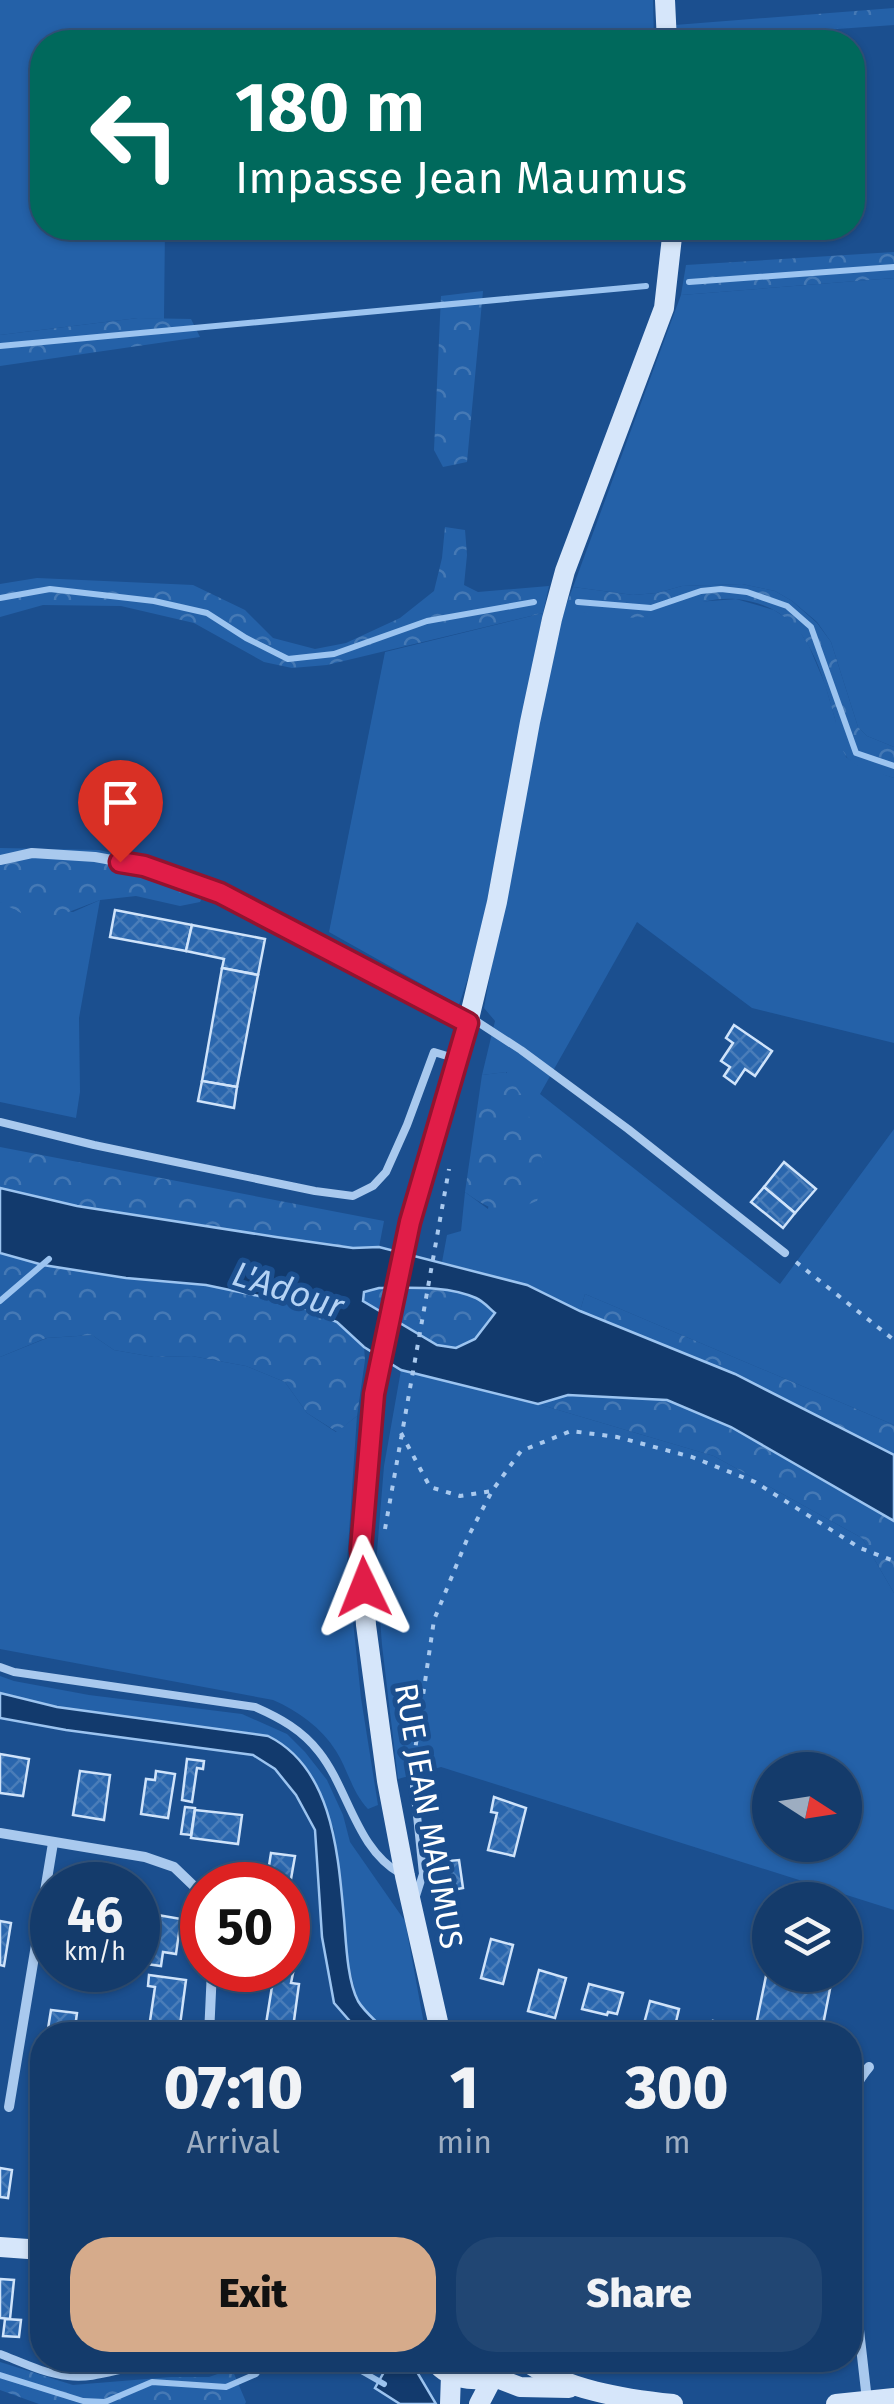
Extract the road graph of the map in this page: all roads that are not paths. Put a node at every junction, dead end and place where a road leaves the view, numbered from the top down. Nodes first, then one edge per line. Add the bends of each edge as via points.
1 (665, 0) edge
2 (666, 30) edge
3 (672, 240) edge
4 (0, 860) edge
5 (468, 1019) junction
6 (457, 1059) junction
7 (0, 1122) edge
8 (784, 1253) road end
9 (0, 1667) edge
10 (414, 1786) road end
11 (0, 1833) edge
12 (53, 1842) junction
13 (180, 1873) edge
14 (405, 1876) junction
15 (413, 1906) junction
16 (211, 1992) edge
17 (210, 2022) edge
18 (438, 2022) edge
19 (869, 2067) dead end
20 (862, 2075) edge
21 (9, 2106) dead end
22 (0, 2247) edge
23 (30, 2249) edge
24 (0, 2354) edge
25 (862, 2363) edge
26 (30, 2364) edge
27 (52, 2372) edge
28 (121, 2372) edge
29 (446, 2372) edge
30 (495, 2372) edge
31 (548, 2372) edge
32 (452, 2375) junction
33 (580, 2388) junction
34 (894, 2398) edge
35 (867, 2401) junction
36 (450, 2404) edge
37 (479, 2404) edge
38 (674, 2404) edge
39 (836, 2404) edge

1 - 2 main road
3 - 5 main road, RUE JEAN MAUMUS via 664,308 564,571
4 - 5 street via 32,853 144,866 220,893
5 - 6 main road, RUE JEAN MAUMUS
5 - 8 lane via 522,1050
6 - 7 lane via 434,1052 386,1172 353,1196
6 - 14 main road, RUE JEAN MAUMUS via 410,1222 374,1394 361,1549 366,1625
9 - 14 lane via 255,1707 282,1719 320,1754 386,1866
10 - 15 lane via 422,1874
11 - 12 street
12 - 13 street via 145,1857
12 - 21 street
14 - 15 main road, RUE JEAN MAUMUS
15 - 18 main road, RUE JEAN MAUMUS
16 - 17 street
19 - 20 street
22 - 23 main road
24 - 26 lane
25 - 35 street
27 - 28 lane via 94,2378
29 - 32 main road
30 - 32 main road via 481,2380
30 - 33 main road via 520,2386
30 - 37 main road
31 - 33 main road
32 - 36 main road
33 - 38 main road
34 - 35 main road
35 - 39 main road

